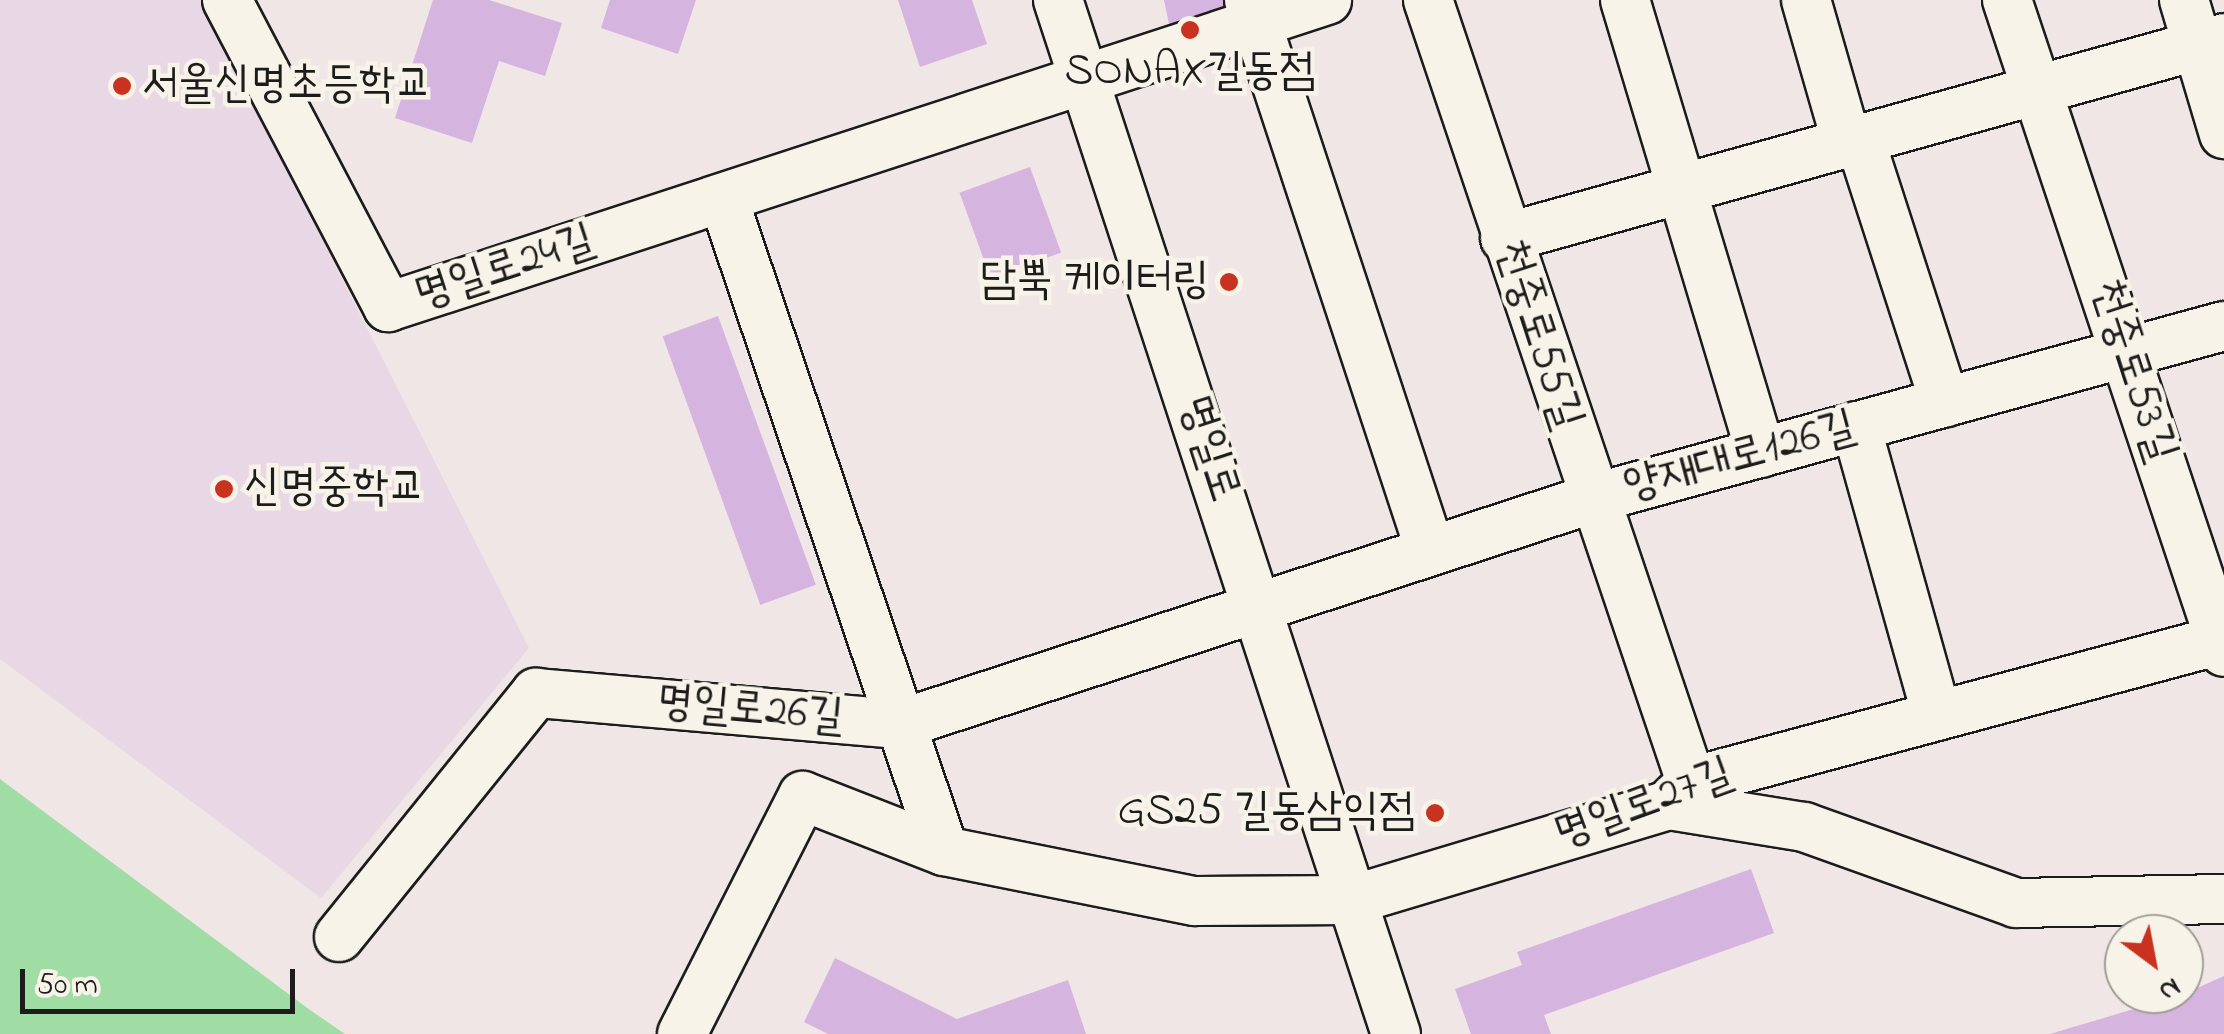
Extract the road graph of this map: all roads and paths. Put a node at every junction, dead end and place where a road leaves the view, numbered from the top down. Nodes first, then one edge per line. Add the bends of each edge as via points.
1 (227, 0) edge
2 (1058, 0) edge
3 (1328, 0) edge
4 (1428, 0) edge
5 (1625, 0) edge
6 (1806, 0) edge
7 (2007, 0) edge
8 (2184, 0) edge
9 (1253, 12) edge
10 (2211, 42) edge
11 (1085, 81) junction
12 (2038, 91) junction
13 (2224, 134) edge
14 (1854, 142) junction
15 (1682, 189) junction
16 (723, 198) junction
17 (1505, 238) junction
18 (2224, 326) edge
19 (2126, 353) junction
20 (1945, 403) junction
21 (1856, 426) junction
22 (1761, 452) junction
23 (1591, 499) junction
24 (1430, 550) junction
25 (1260, 604) junction
26 (2223, 644) edge
27 (1937, 716) junction
28 (901, 724) junction
29 (1680, 794) junction
30 (944, 850) junction
31 (2224, 899) edge
32 (1352, 900) junction
33 (339, 937) dead end
34 (682, 1034) edge
35 (1396, 1034) edge

1 - 16 street, 명일로24길 via 388,307
2 - 11 street, 명일로
3 - 9 street, 명일로24길
4 - 17 street, 천중로55길
5 - 15 street
6 - 14 street
7 - 12 street, 천중로53길
8 - 10 street
9 - 11 street, 명일로24길
9 - 24 street
10 - 12 street
10 - 13 street
11 - 16 street, 명일로24길
11 - 25 street, 명일로
12 - 14 street
12 - 19 street, 천중로53길
14 - 15 street
14 - 20 street
15 - 17 street
15 - 22 street
16 - 28 street
17 - 23 street, 천중로55길
18 - 19 street, 양재대로126길
19 - 20 street, 양재대로126길
19 - 26 street, 천중로53길
20 - 21 street, 양재대로126길
21 - 22 street, 양재대로126길
21 - 27 street
22 - 23 street, 양재대로126길
23 - 24 street, 양재대로126길
23 - 29 street, 천중로55길
24 - 25 street, 양재대로126길
25 - 28 street, 명일로26길
25 - 32 street, 명일로
26 - 27 street, 명일로27길
27 - 29 street, 명일로27길
28 - 30 street
28 - 33 street, 명일로26길 via 536,692
29 - 31 street via 1804,827 2016,903
29 - 32 street, 명일로27길
30 - 32 street via 1195,901
30 - 34 street via 804,796
32 - 35 street, 명일로

